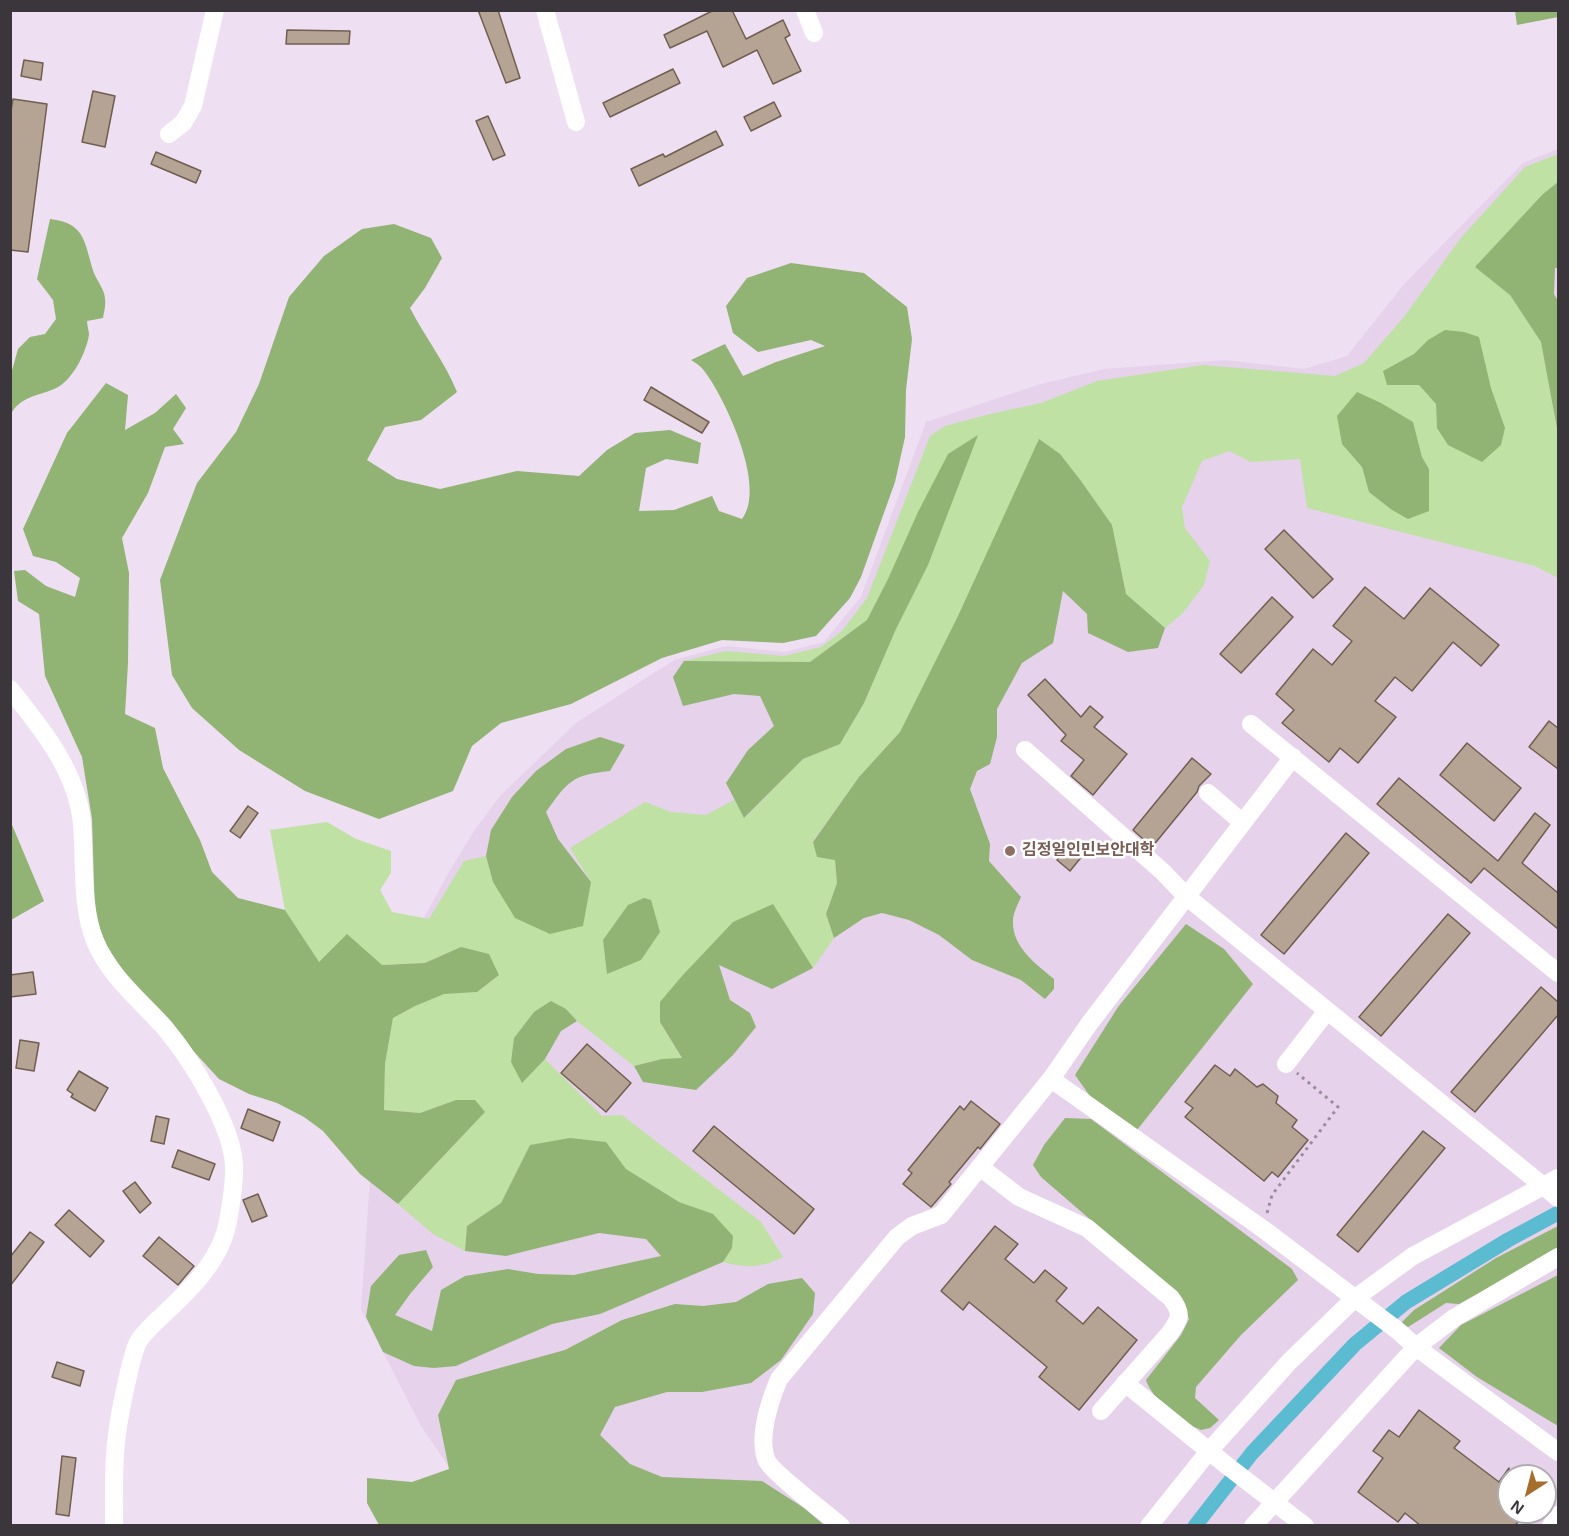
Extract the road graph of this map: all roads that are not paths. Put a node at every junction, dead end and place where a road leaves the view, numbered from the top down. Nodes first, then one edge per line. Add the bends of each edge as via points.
1 (215, 10) edge
2 (545, 10) edge
3 (805, 10) edge
4 (814, 33) dead end
5 (576, 122) dead end
6 (169, 134) dead end
7 (10, 689) edge
8 (1251, 724) dead end
9 (1025, 750) dead end
10 (1293, 757) junction
11 (1208, 793) dead end
12 (1243, 823) junction
13 (1186, 896) junction
14 (1558, 973) edge
15 (1327, 1011) junction
16 (1286, 1064) road end
17 (1051, 1079) junction
18 (980, 1167) junction
19 (1551, 1182) edge
20 (1558, 1198) edge
21 (1558, 1257) edge
22 (1361, 1303) junction
23 (1416, 1347) junction
24 (1125, 1383) junction
25 (1101, 1411) dead end
26 (1209, 1451) junction
27 (1558, 1452) edge
28 (1274, 1502) junction
29 (1558, 1515) edge
30 (114, 1526) edge
31 (840, 1526) edge
32 (1149, 1526) edge
33 (1253, 1526) edge
34 (1305, 1526) edge
35 (1551, 1526) edge

1 - 6 street via 193,105 183,123
2 - 5 street
3 - 4 street
7 - 30 street via 40,725 67,770 76,795 82,821 87,912 104,961 165,1029 202,1081 232,1146 234,1167 228,1224 213,1259 204,1274 147,1330 138,1343 129,1371 117,1428
8 - 10 street
9 - 13 street
10 - 12 street
10 - 14 street
11 - 12 street
12 - 13 street
13 - 15 street
13 - 17 street
15 - 16 street
15 - 19 street
17 - 18 street
17 - 22 street
18 - 24 street via 1019,1197 1087,1228 1179,1309 1179,1320 1170,1333
18 - 31 street via 941,1215 912,1226 897,1237 779,1379 770,1400 763,1448 768,1464
19 - 20 street
19 - 22 street via 1413,1256
21 - 23 street via 1454,1318
22 - 23 street
22 - 26 street via 1289,1362
23 - 27 street
23 - 28 street
24 - 25 street
24 - 26 street
26 - 28 street
26 - 32 street
28 - 33 street
28 - 34 street
29 - 35 street

